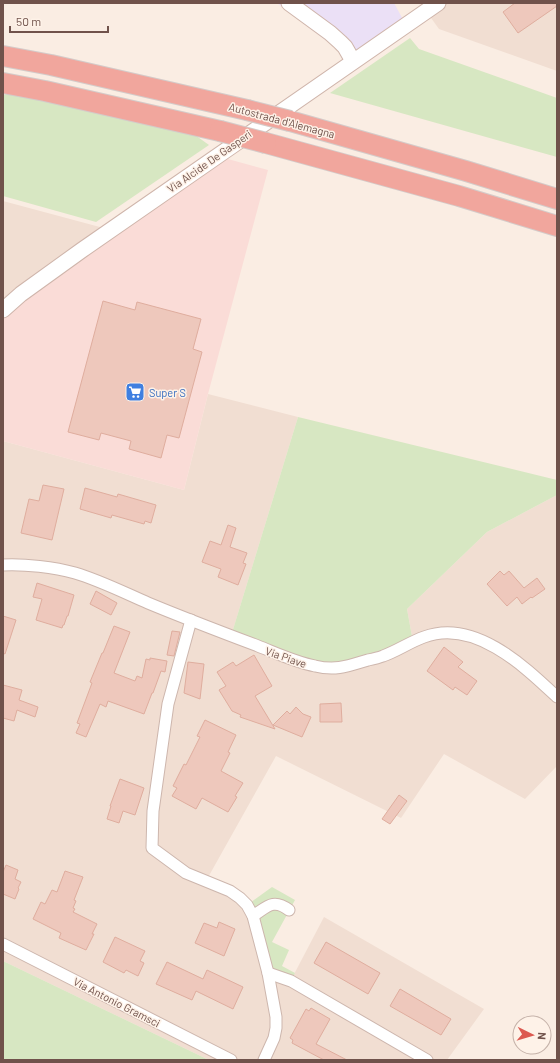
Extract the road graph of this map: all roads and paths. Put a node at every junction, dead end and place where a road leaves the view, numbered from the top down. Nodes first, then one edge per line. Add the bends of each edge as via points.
1 (289, 3) edge
2 (438, 3) edge
3 (3, 56) edge
4 (353, 61) junction
5 (3, 83) edge
6 (557, 199) edge
7 (557, 226) edge
8 (3, 310) edge
9 (3, 565) edge
10 (191, 620) junction
11 (557, 698) edge
12 (289, 910) dead end
13 (253, 916) junction
14 (3, 944) edge
15 (268, 973) junction
16 (231, 1060) edge
17 (264, 1060) edge
18 (427, 1060) edge

1 - 4 street via 340,42
2 - 4 street, Via Alcide De Gasperi
3 - 6 highway, Autostrada d'Alemagna, bridge via 290,120
4 - 8 street, Via Alcide De Gasperi via 52,271
5 - 7 highway, bridge via 220,131 459,196
9 - 10 street, Via Piave via 75,573
10 - 11 street, Via Piave via 290,659 329,669 383,656 425,636 446,632 461,633 482,640 503,652 532,674
10 - 13 street via 168,704 153,811 152,848 186,872 230,891 247,905
12 - 13 street via 282,905 272,904
13 - 15 street
14 - 16 street, Via Antonio Gramsci
15 - 17 street via 276,1028
15 - 18 street via 291,981

